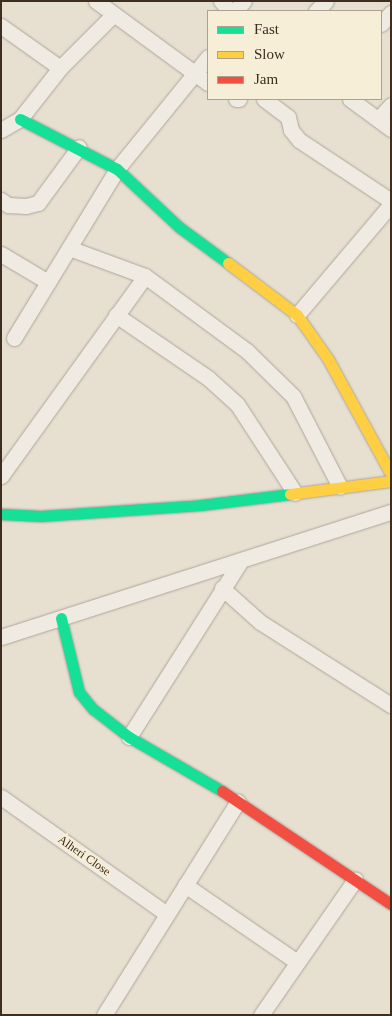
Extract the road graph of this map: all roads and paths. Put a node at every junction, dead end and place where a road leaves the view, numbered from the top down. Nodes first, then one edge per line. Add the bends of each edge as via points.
1 (96, 1) edge
2 (326, 1) edge
3 (317, 10) edge
4 (391, 13) edge
5 (114, 14) junction
6 (382, 23) edge
7 (1, 26) edge
8 (207, 58) edge
9 (60, 68) junction
10 (194, 75) junction
11 (207, 83) edge
12 (265, 100) edge
13 (351, 100) edge
14 (391, 105) edge
15 (20, 119) junction
16 (378, 119) junction
17 (391, 129) edge
18 (1, 130) edge
19 (79, 147) junction
20 (117, 169) junction
21 (1, 200) edge
22 (391, 202) edge
23 (69, 248) junction
24 (1, 254) edge
25 (145, 276) junction
26 (48, 282) junction
27 (116, 315) junction
28 (297, 315) junction
29 (14, 338) dead end
30 (391, 474) edge
31 (1, 476) edge
32 (391, 481) edge
33 (340, 487) junction
34 (295, 493) junction
35 (391, 512) edge
36 (1, 514) edge
37 (240, 562) junction
38 (222, 588) junction
39 (61, 618) junction
40 (1, 636) edge
41 (391, 705) edge
42 (129, 737) junction
43 (1, 797) edge
44 (238, 801) junction
45 (355, 880) junction
46 (185, 885) junction
47 (391, 904) edge
48 (167, 914) junction
49 (297, 962) junction
50 (104, 1015) edge
51 (260, 1015) edge

1 - 5 street
2 - 3 street
4 - 6 street
5 - 9 street
5 - 10 street
7 - 9 street
8 - 10 street
9 - 15 street
10 - 11 street
10 - 20 street
12 - 22 street via 288,117 291,130 299,140
13 - 16 street
14 - 16 street
15 - 18 street
15 - 19 street
16 - 17 street
19 - 20 street
19 - 21 street via 38,203 8,205
20 - 23 street
20 - 28 street via 179,227
22 - 28 street
23 - 25 street
23 - 26 street
24 - 26 street
25 - 27 street
25 - 33 street via 247,351 293,396
26 - 29 street
27 - 31 street
27 - 34 street via 208,378 237,404
28 - 30 street via 328,359
32 - 33 street
33 - 34 street
34 - 36 street via 182,506 41,516
35 - 37 street
37 - 38 street
37 - 39 street
38 - 41 street via 260,622
38 - 42 street
39 - 40 street
39 - 42 street via 79,692 93,709
42 - 44 street
43 - 48 street, Alheri Close
44 - 45 street
44 - 46 street
45 - 47 street
45 - 49 street
46 - 48 street
46 - 49 street
48 - 50 street
49 - 51 street

